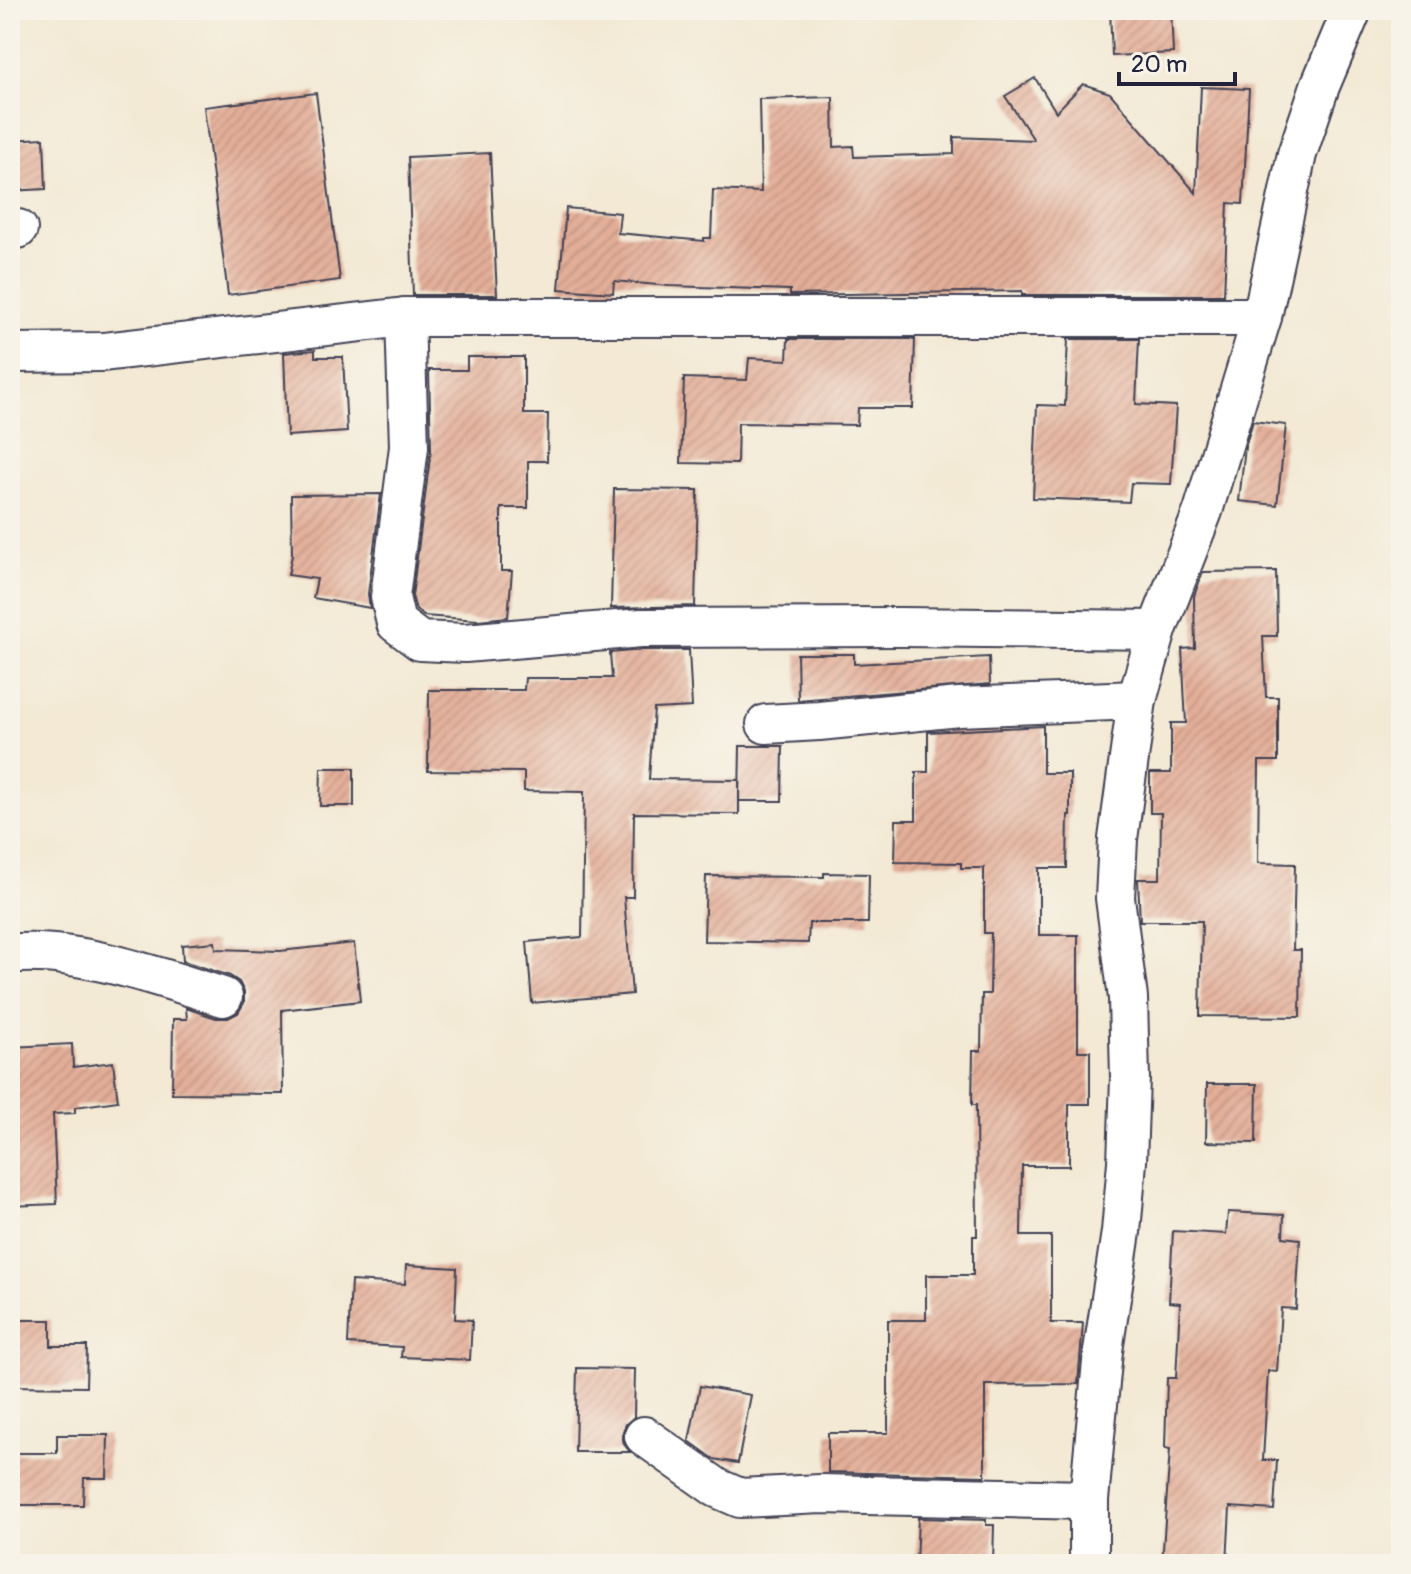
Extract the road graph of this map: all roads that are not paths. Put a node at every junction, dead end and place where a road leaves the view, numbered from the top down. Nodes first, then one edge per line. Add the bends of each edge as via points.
1 (1352, 10) edge
2 (405, 317) junction
3 (1262, 317) junction
4 (10, 353) edge
5 (1157, 630) junction
6 (1137, 700) junction
7 (766, 724) dead end
8 (10, 954) edge
9 (223, 997) dead end
10 (644, 1436) dead end
11 (1089, 1500) junction
12 (1089, 1564) edge

1 - 3 street via 1297,154
2 - 3 street
2 - 4 street via 103,352
2 - 5 street via 409,447 390,597 396,623 420,641 465,643 641,628
3 - 5 street via 1203,511
5 - 6 street
6 - 7 street via 959,707
6 - 11 street via 1115,898 1128,998 1127,1162
8 - 9 street via 95,960
10 - 11 street via 717,1488 740,1498 821,1494
11 - 12 street

